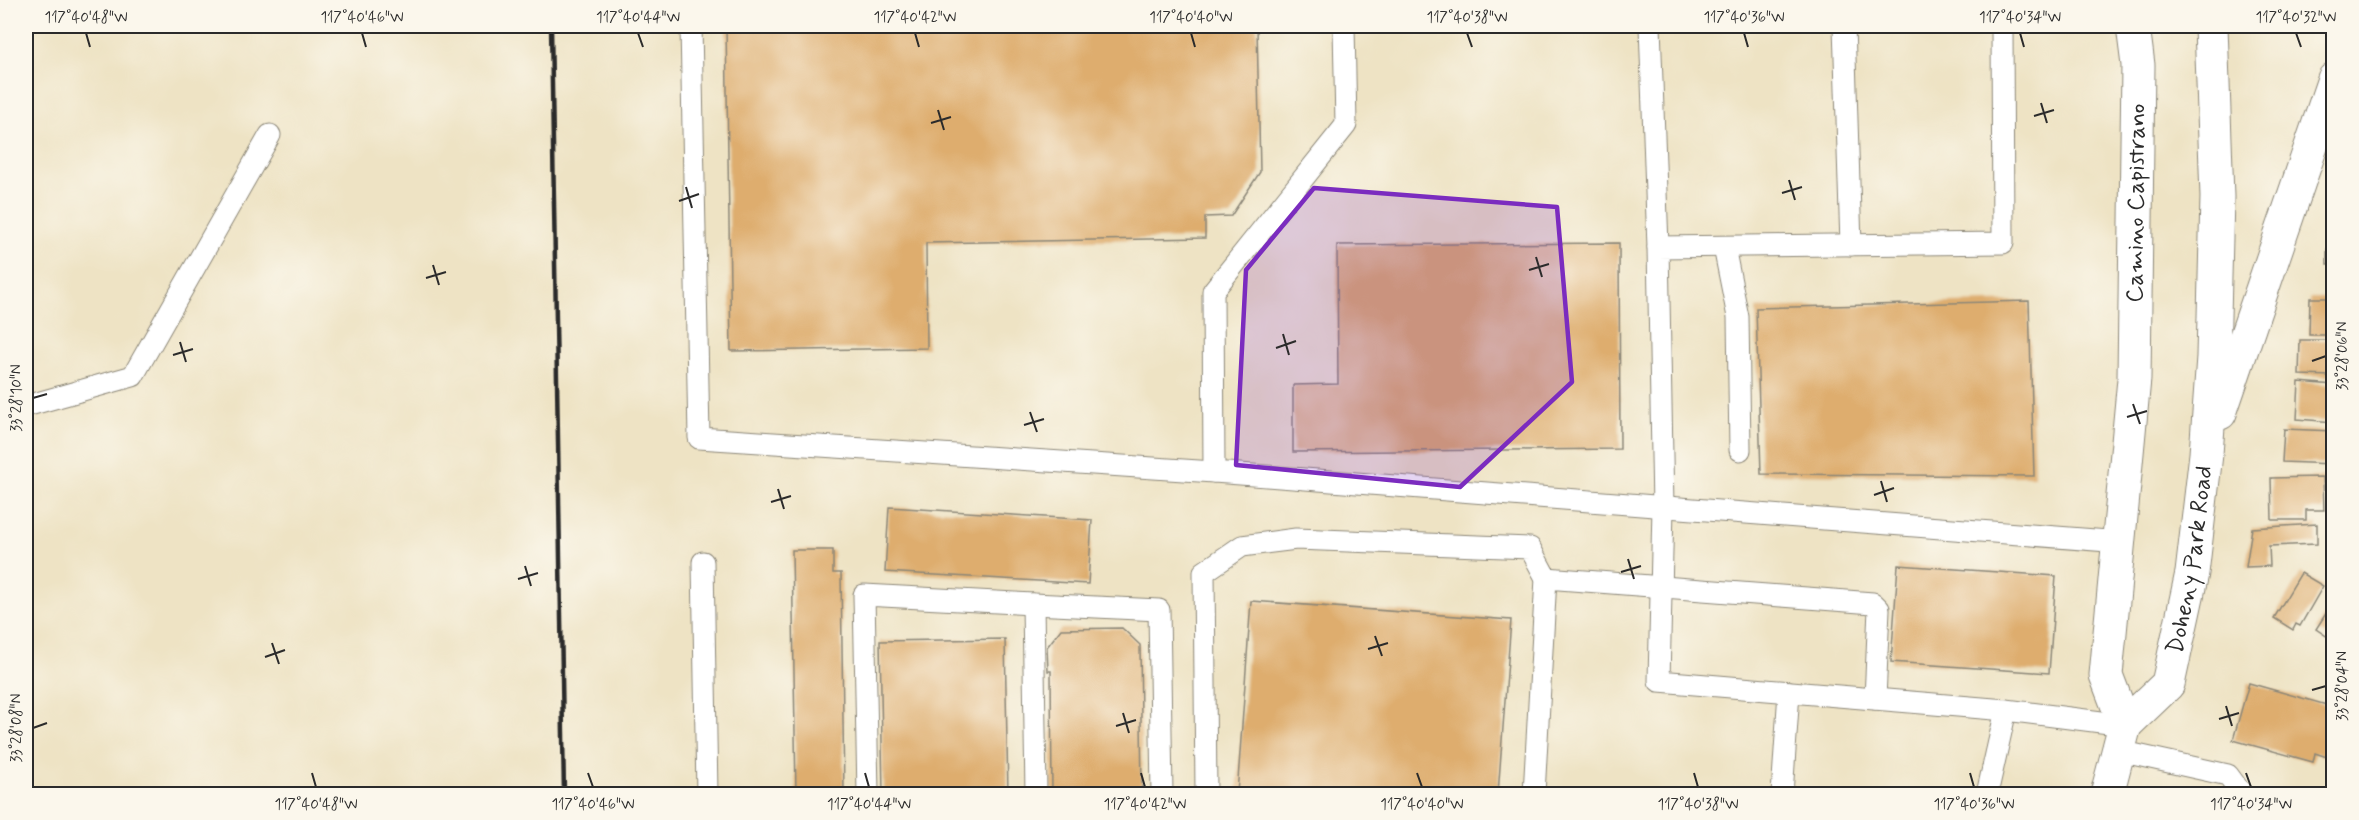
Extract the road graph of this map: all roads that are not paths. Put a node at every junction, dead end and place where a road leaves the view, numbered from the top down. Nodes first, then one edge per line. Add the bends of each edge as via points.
1 (691, 26) edge
2 (1344, 26) edge
3 (1650, 26) edge
4 (1844, 26) edge
5 (2002, 26) edge
6 (2133, 26) edge
7 (2211, 26) edge
8 (2334, 79) edge
9 (270, 135) dead end
10 (1851, 245) junction
11 (1658, 247) junction
12 (1724, 247) junction
13 (26, 406) edge
14 (1740, 450) dead end
15 (2206, 454) junction
16 (1214, 472) junction
17 (1663, 507) junction
18 (2121, 542) junction
19 (703, 562) dead end
20 (1546, 578) junction
21 (1660, 587) junction
22 (1033, 604) junction
23 (1789, 692) junction
24 (1875, 699) junction
25 (2006, 710) junction
26 (2122, 738) junction
27 (707, 795) edge
28 (868, 795) edge
29 (1036, 795) edge
30 (1162, 795) edge
31 (1206, 795) edge
32 (1534, 795) edge
33 (1782, 795) edge
34 (1987, 795) edge
35 (2107, 795) edge
36 (2242, 795) edge

1 - 16 lane via 699,438
2 - 16 lane via 1346,125 1213,291
3 - 11 lane
4 - 10 lane
5 - 10 lane via 2003,243
6 - 18 main road, Camino Capistrano via 2138,65 2134,379
7 - 15 main road, Doheny Park Road via 2217,197
8 - 15 main road
9 - 13 lane via 133,376
10 - 12 lane
11 - 12 lane
11 - 17 lane
12 - 14 lane via 1738,317
15 - 26 main road, Doheny Park Road via 2192,573 2168,684
16 - 17 lane
17 - 18 lane
17 - 21 lane
18 - 26 main road via 2106,675
19 - 27 lane
20 - 21 lane
20 - 31 lane via 1530,548 1296,539 1242,546 1204,572
20 - 32 lane
21 - 23 lane via 1659,681
21 - 24 lane via 1873,603 1880,609
22 - 28 lane via 864,595
22 - 29 lane
22 - 30 lane via 1159,610
23 - 24 lane
23 - 33 lane
24 - 25 lane
25 - 26 lane
25 - 34 lane
26 - 35 main road
26 - 36 lane via 2228,775

